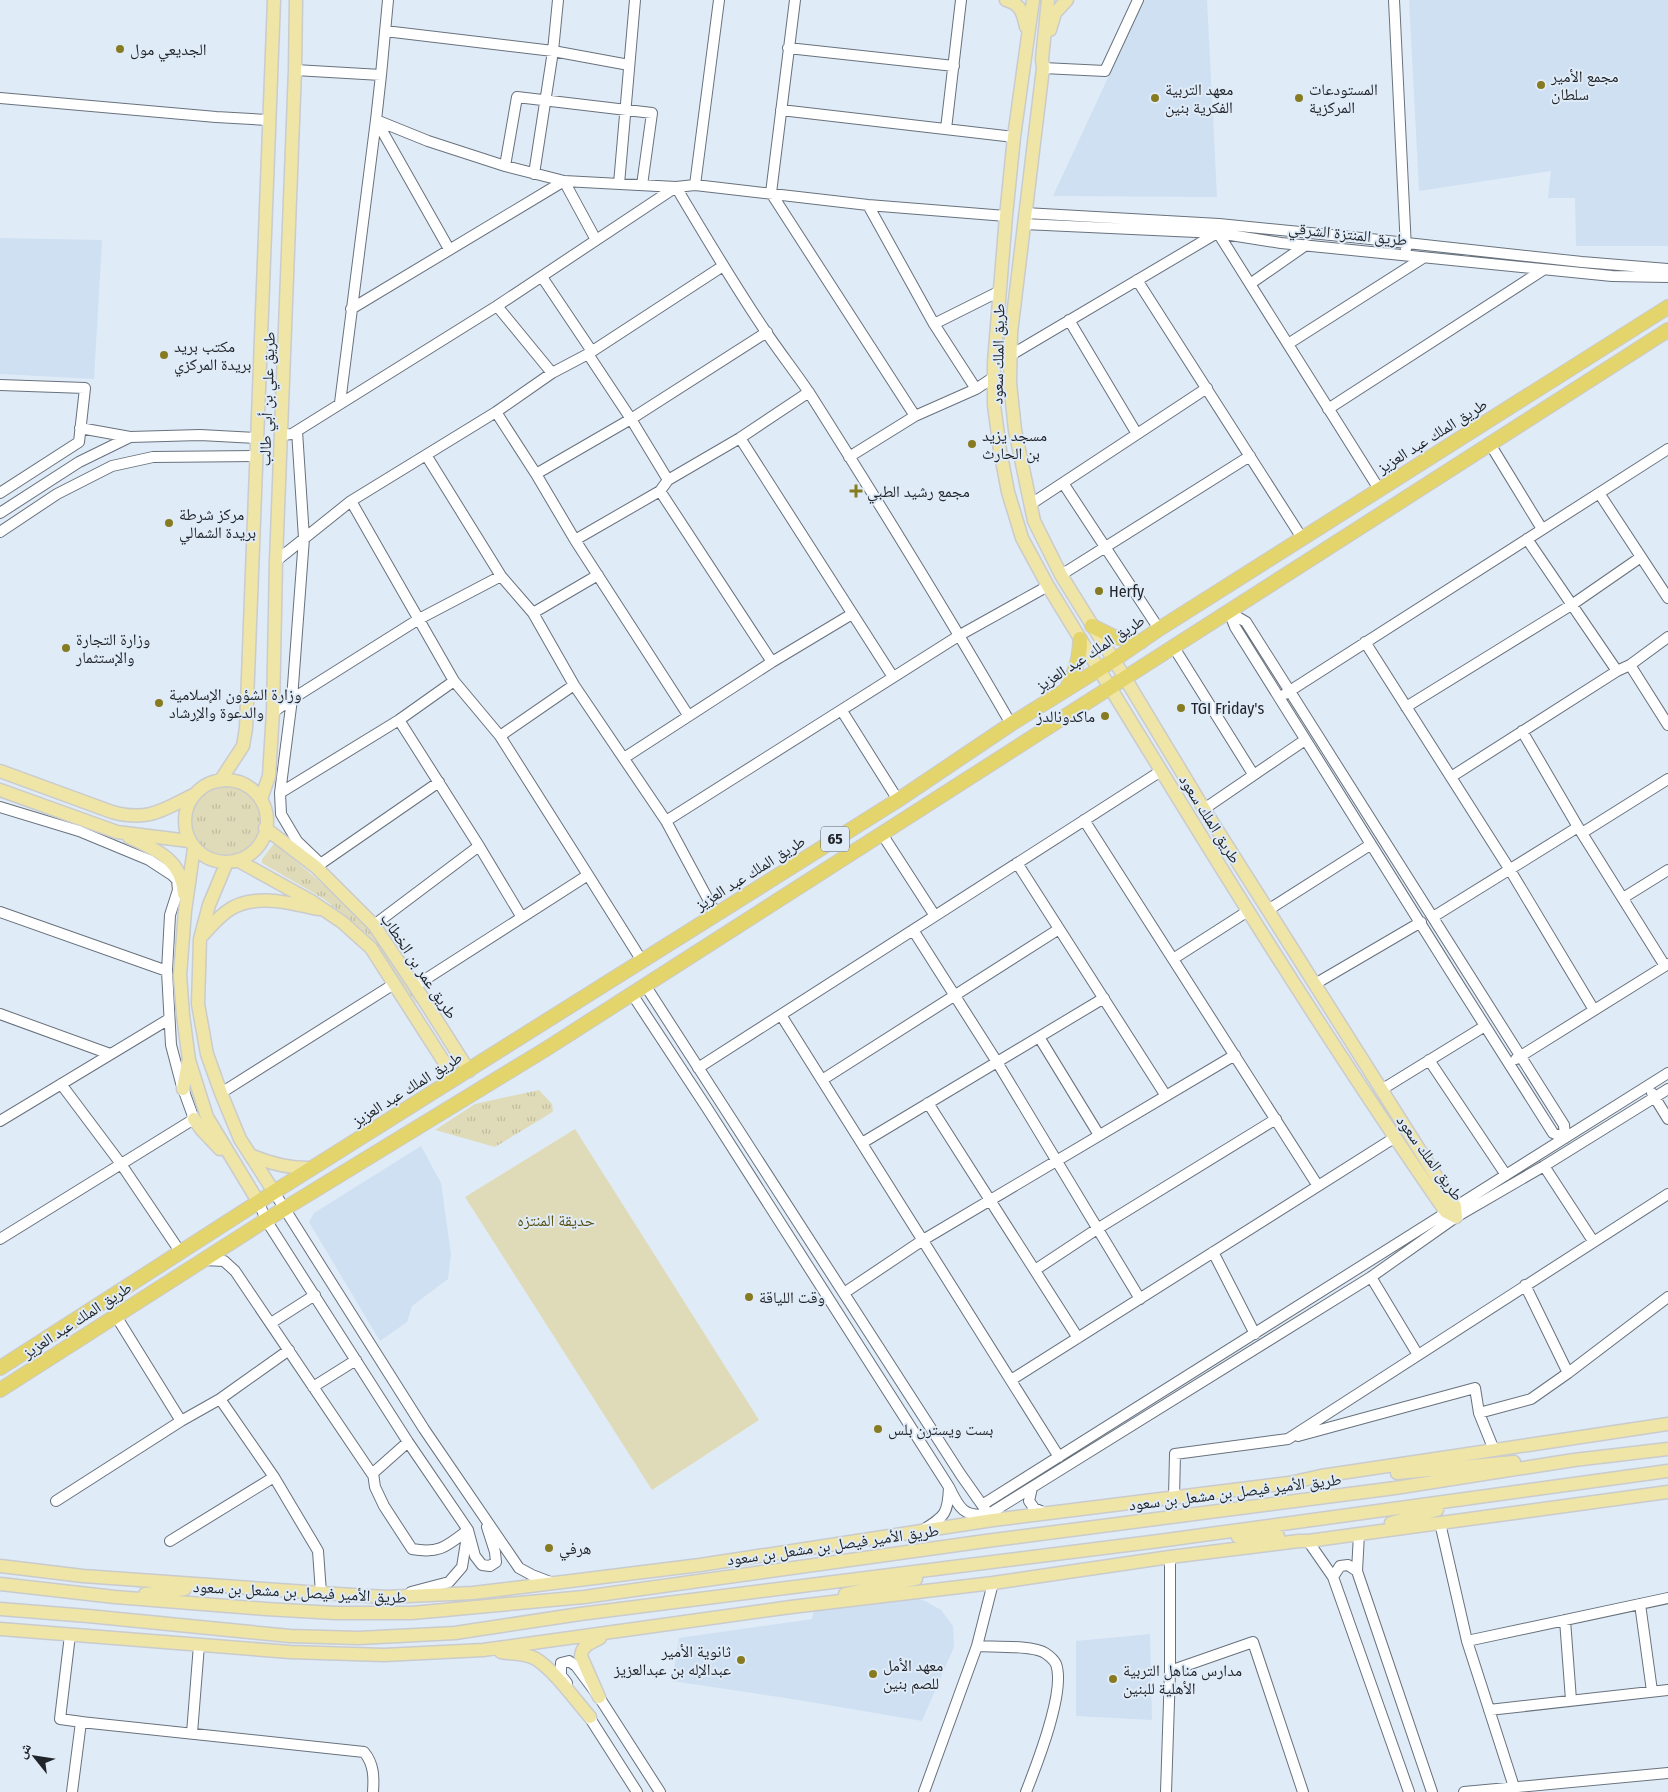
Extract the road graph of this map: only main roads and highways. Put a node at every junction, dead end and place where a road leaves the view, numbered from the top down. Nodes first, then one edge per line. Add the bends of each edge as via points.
1 (296, 0) edge
2 (300, 0) edge
3 (1006, 0) edge
4 (1033, 0) edge
5 (1048, 0) edge
6 (1067, 0) edge
7 (273, 3) edge
8 (295, 26) junction
9 (1029, 38) junction
10 (1042, 63) junction
11 (1668, 307) edge
12 (1668, 330) edge
13 (1092, 626) junction
14 (1080, 638) junction
15 (1141, 642) junction
16 (1114, 660) junction
17 (1099, 669) junction
18 (1125, 678) junction
19 (1110, 688) junction
20 (1065, 691) junction
21 (0, 771) edge
22 (220, 781) junction
23 (0, 790) edge
24 (195, 794) junction
25 (261, 798) junction
26 (265, 828) junction
27 (117, 832) junction
28 (192, 844) junction
29 (232, 861) junction
30 (178, 890) road end
31 (324, 910) junction
32 (185, 911) junction
33 (200, 939) junction
34 (180, 975) junction
35 (189, 1060) junction
36 (469, 1071) junction
37 (455, 1079) junction
38 (184, 1090) road end
39 (194, 1119) road end
40 (250, 1154) junction
41 (236, 1167) junction
42 (313, 1168) junction
43 (274, 1192) junction
44 (259, 1203) junction
45 (0, 1368) edge
46 (0, 1390) edge
47 (1668, 1424) edge
48 (1667, 1449) edge
49 (1574, 1460) junction
50 (1668, 1471) edge
51 (1290, 1483) junction
52 (1537, 1489) junction
53 (1668, 1492) edge
54 (1359, 1534) junction
55 (986, 1541) junction
56 (1159, 1541) junction
57 (992, 1562) junction
58 (0, 1566) edge
59 (649, 1572) junction
60 (0, 1584) edge
61 (212, 1586) junction
62 (115, 1598) junction
63 (792, 1607) junction
64 (0, 1609) edge
65 (0, 1629) edge
66 (614, 1632) junction
67 (483, 1650) junction
68 (599, 1697) road end
69 (590, 1717) road end

1 - 8 main road, طريق علي بن أبي طالب
2 - 8 main road
3 - 9 main road via 1017,4 1023,12
4 - 9 main road, طريق الملك سعود
5 - 10 main road, طريق الملك سعود
6 - 10 main road via 1055,14
7 - 22 main road, طريق علي بن أبي طالب via 246,728 243,746
8 - 25 main road, طريق علي بن أبي طالب via 273,712 269,776
9 - 14 main road, طريق الملك سعود via 1006,216 994,378 996,414 1008,492 1022,538
10 - 13 main road, طريق الملك سعود via 1011,333 1010,383 1015,430 1034,521
11 - 15 highway, طريق الملك عبد العزيز / 65
12 - 18 highway, طريق الملك عبد العزيز / 65
13 - 15 highway via 1114,637
13 - 16 main road, طريق الملك سعود
14 - 17 main road, طريق الملك سعود
14 - 20 highway via 1080,655
15 - 16 highway, طريق الملك عبد العزيز / 65
16 - 17 highway, طريق الملك عبد العزيز / 65
16 - 18 main road, طريق الملك سعود
17 - 19 main road, طريق الملك سعود
17 - 20 highway, طريق الملك عبد العزيز / 65
18 - 19 highway, طريق الملك عبد العزيز / 65
18 - 19 main road, طريق الملك سعود via 1381,1090 1452,1212 1394,1138
19 - 46 highway, طريق الملك عبد العزيز / 65 via 632,994 266,1220
20 - 36 highway, طريق الملك عبد العزيز / 65
21 - 24 main road via 129,817 152,815
22 - 24 main road
22 - 25 main road via 244,785
23 - 27 main road
24 - 28 main road via 185,817
25 - 26 main road via 266,811
26 - 29 main road via 256,848 247,856
26 - 36 main road, طريق عمر بن الخطاب via 318,866 374,925
27 - 28 main road
27 - 32 main road via 166,856 174,864 184,884
28 - 29 main road via 209,859
28 - 32 main road
29 - 31 main road, طريق عمر بن الخطاب via 292,889
29 - 33 main road via 209,905
30 - 34 main road via 175,937
31 - 33 main road via 282,901 244,903 227,910
31 - 37 main road, طريق عمر بن الخطاب via 371,948
32 - 34 main road
33 - 40 main road via 198,1004 207,1054 240,1139
34 - 35 main road
35 - 38 main road
35 - 41 main road via 206,1117
36 - 37 highway, طريق الملك عبد العزيز / 65
37 - 42 highway, طريق الملك عبد العزيز / 65
39 - 41 main road
40 - 42 main road via 274,1165
40 - 43 main road
41 - 44 main road
42 - 43 highway, طريق الملك عبد العزيز / 65
43 - 44 highway, طريق الملك عبد العزيز / 65
44 - 45 highway, طريق الملك عبد العزيز / 65
47 - 51 main road
48 - 49 main road, طريق الأمير فيصل بن مشعل بن سعود
49 - 51 main road via 1505,1462
49 - 55 main road, طريق الأمير فيصل بن مشعل بن سعود via 1394,1488
50 - 52 main road
51 - 59 main road via 991,1517 921,1531
52 - 54 main road via 1512,1497 1420,1514
52 - 56 main road
53 - 54 main road
54 - 56 main road
54 - 63 main road
55 - 59 main road via 924,1542
55 - 62 main road, طريق الأمير فيصل بن مشعل بن سعود via 584,1597 412,1613 266,1609
56 - 57 main road
57 - 63 main road
57 - 64 main road via 454,1633 359,1638 290,1636
58 - 61 main road, طريق الأمير فيصل بن مشعل بن سعود
59 - 61 main road, طريق الأمير فيصل بن مشعل بن سعود via 473,1593 386,1597
60 - 62 main road, طريق الأمير فيصل بن مشعل بن سعود
61 - 62 main road
63 - 66 main road
65 - 67 main road via 290,1652 384,1655
66 - 67 main road
66 - 68 main road via 585,1645 581,1651
67 - 69 main road via 536,1659

